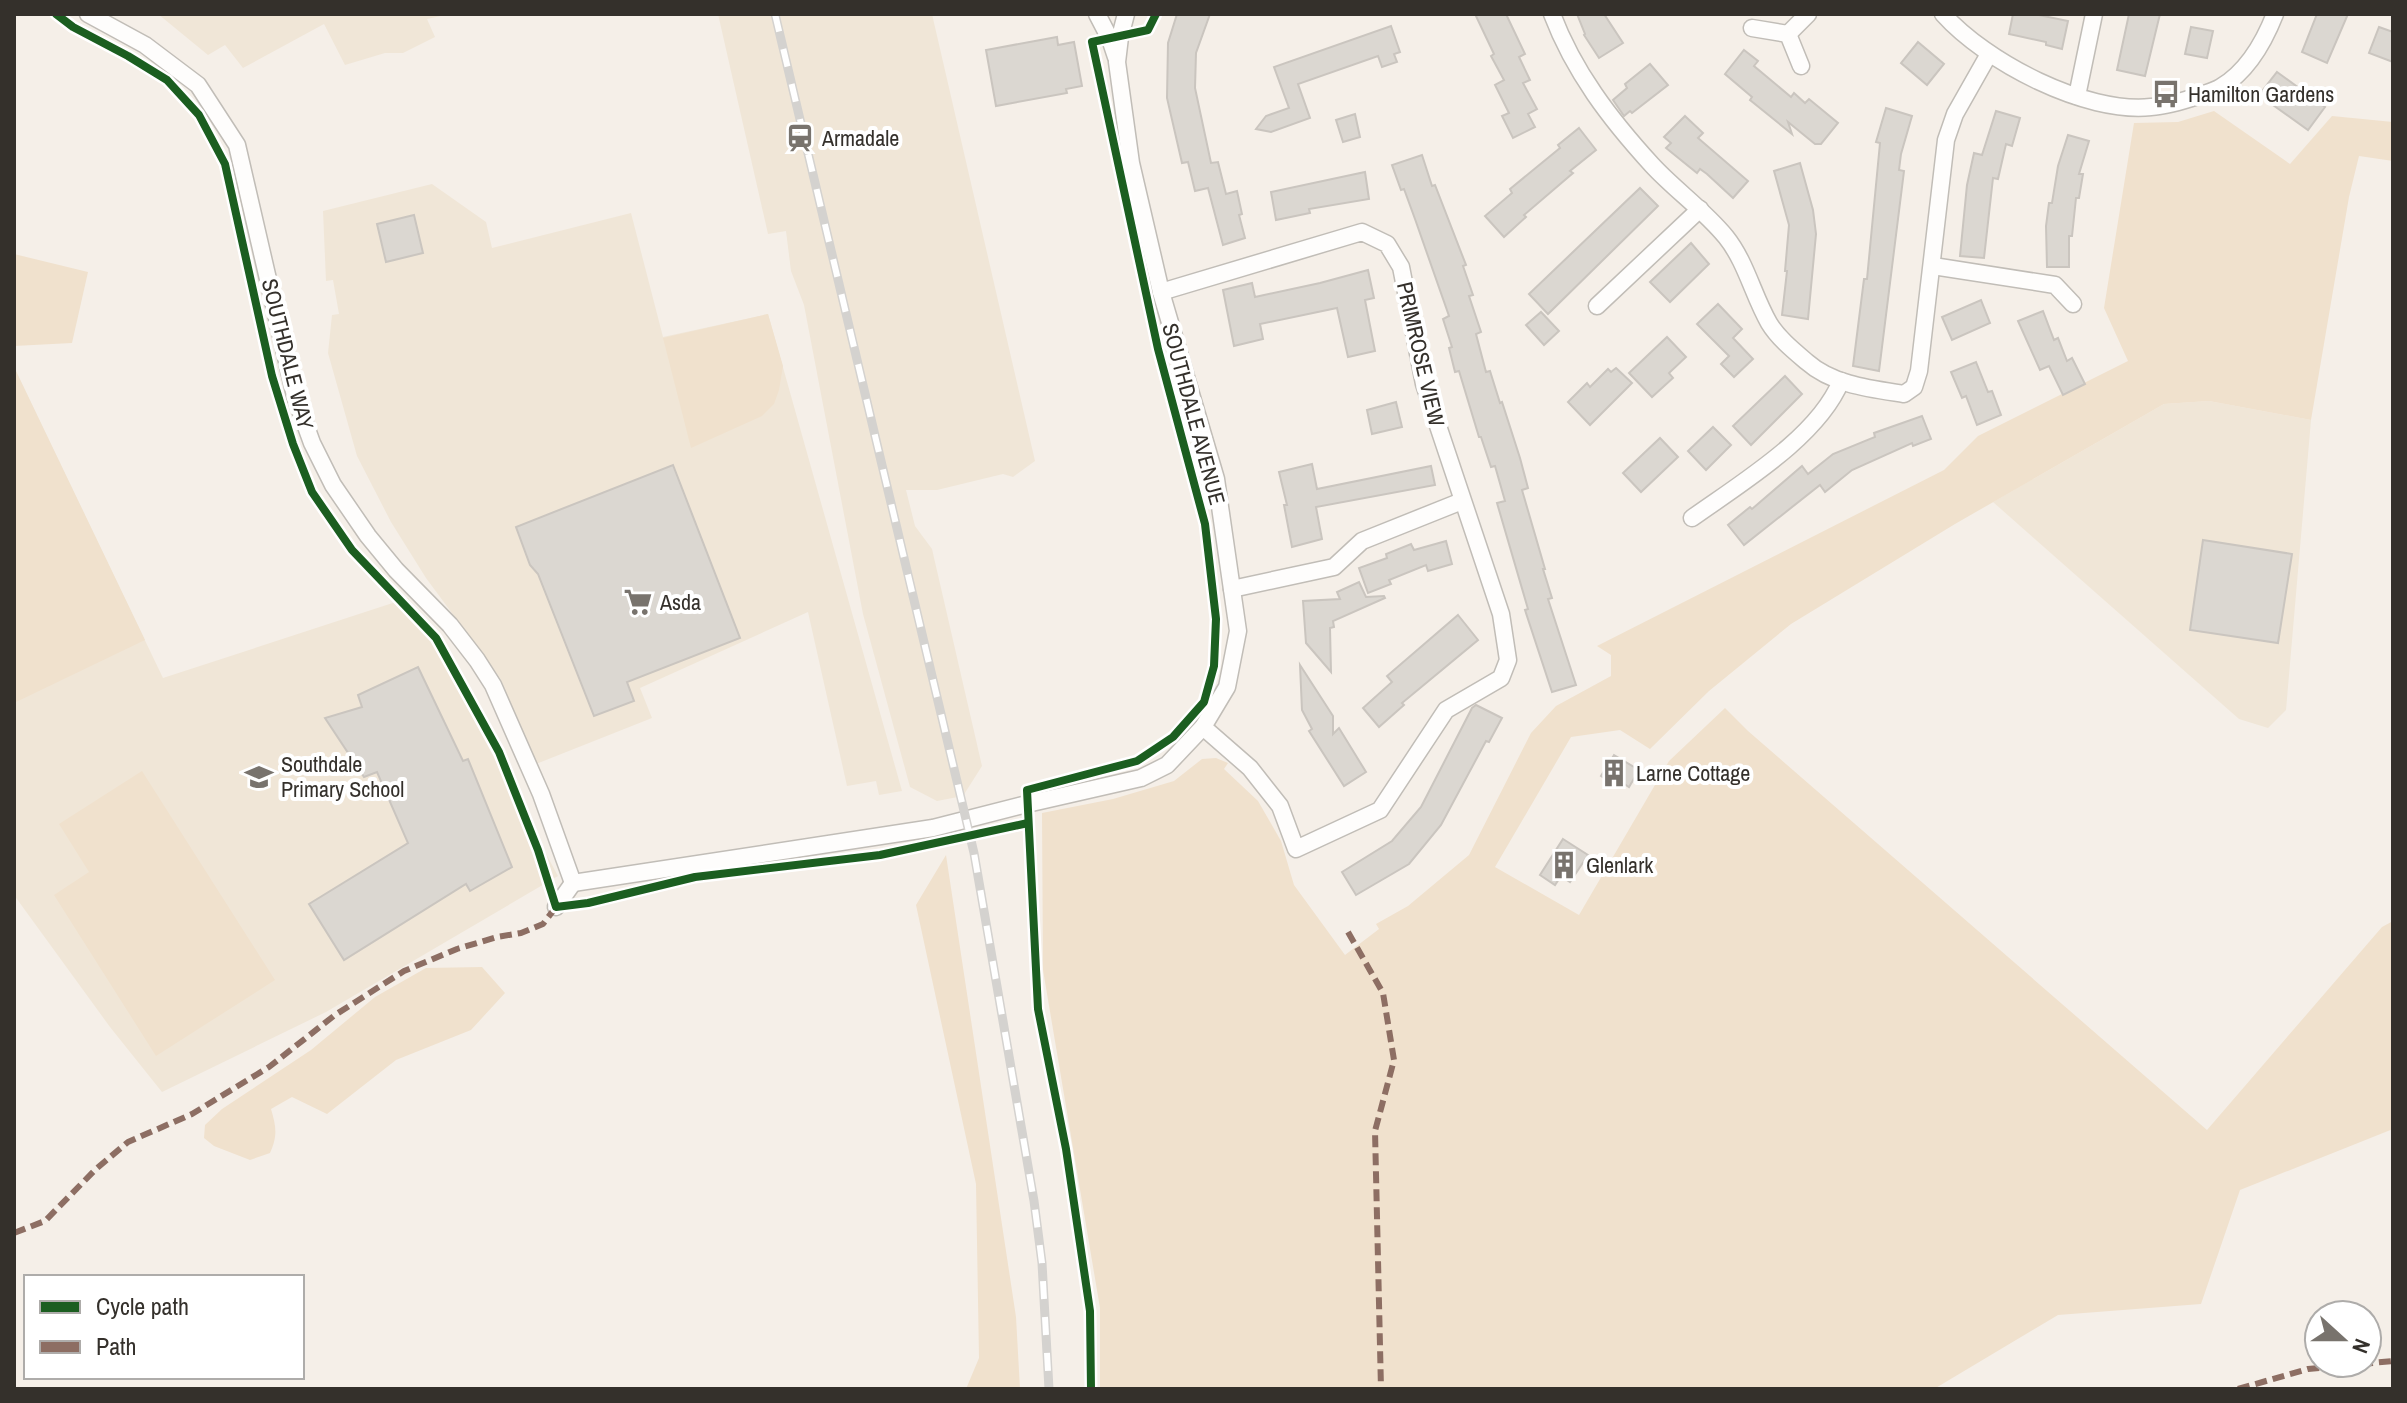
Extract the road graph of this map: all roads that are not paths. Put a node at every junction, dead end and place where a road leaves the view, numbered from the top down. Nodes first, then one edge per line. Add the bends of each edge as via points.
1 (88, 14) edge
2 (1097, 14) edge
3 (1126, 14) edge
4 (1552, 14) edge
5 (1808, 14) edge
6 (1943, 14) edge
7 (2094, 14) edge
8 (2275, 14) edge
9 (107, 19) edge
10 (1752, 28) dead end
11 (1788, 34) junction
12 (1989, 54) junction
13 (1117, 62) junction
14 (1801, 66) dead end
15 (2077, 96) junction
16 (1700, 209) junction
17 (1933, 266) junction
18 (1161, 292) junction
19 (2073, 304) dead end
20 (1597, 306) dead end
21 (1841, 381) junction
22 (1462, 501) junction
23 (1692, 518) dead end
24 (1232, 589) junction
25 (1203, 727) junction
26 (573, 883) junction
27 (556, 907) dead end

1 - 9 street, SOUTHDALE WAY
2 - 13 street, SOUTHDALE AVENUE
3 - 13 street, SOUTHDALE AVENUE
4 - 16 street via 1561,40 1596,98 1653,166
5 - 11 street
6 - 12 street
7 - 15 street
8 - 15 street via 2264,42 2221,87 2149,108
9 - 26 street, SOUTHDALE WAY via 198,85 237,145 295,396 312,443 368,536 450,625 493,685
10 - 11 street
11 - 14 street
12 - 15 street
12 - 17 street via 1946,140
13 - 18 street, SOUTHDALE AVENUE via 1131,163
16 - 20 street
16 - 21 street via 1739,256 1771,326 1808,363
17 - 19 street via 2055,285
17 - 21 street via 1914,387 1904,394
18 - 22 street, PRIMROSE VIEW via 1362,232 1387,244 1401,267 1424,384
18 - 24 street, SOUTHDALE AVENUE via 1216,479
21 - 23 street via 1825,411 1805,431
22 - 24 street via 1362,541 1334,567
22 - 25 street, PRIMROSE VIEW via 1501,614 1508,660 1501,678 1446,710 1380,810 1296,849 1280,806 1250,768
24 - 25 street, SOUTHDALE AVENUE via 1238,631 1227,687
25 - 26 street, SOUTHDALE AVENUE via 1167,765 1141,778 933,828
26 - 27 street

